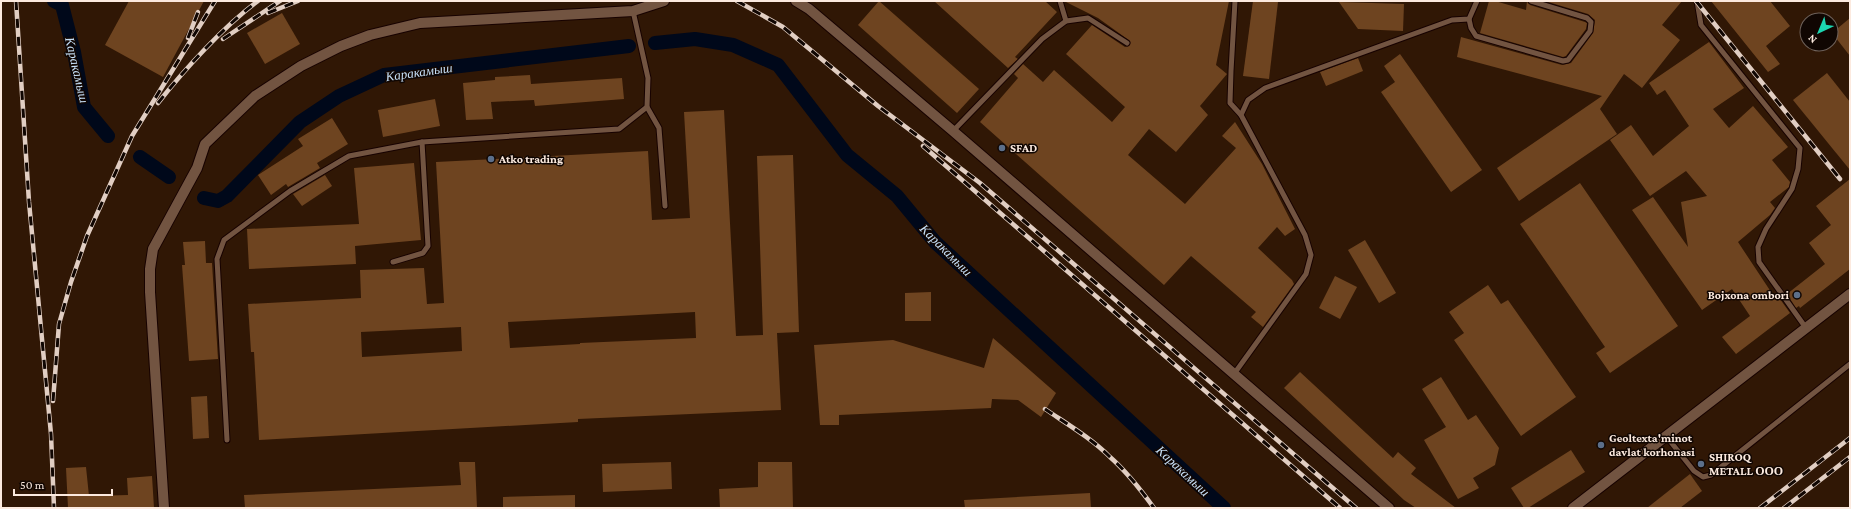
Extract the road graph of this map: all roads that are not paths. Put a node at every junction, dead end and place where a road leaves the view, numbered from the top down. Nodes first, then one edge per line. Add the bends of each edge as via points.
1 (664, 1) edge
2 (796, 1) edge
3 (1060, 1) edge
4 (1236, 1) edge
5 (1477, 1) edge
6 (1531, 1) edge
7 (1697, 1) edge
8 (633, 11) junction
9 (1469, 19) junction
10 (1066, 21) junction
11 (1127, 43) dead end
12 (647, 107) junction
13 (1241, 114) junction
14 (953, 131) junction
15 (422, 142) junction
16 (665, 206) dead end
17 (393, 262) dead end
18 (1850, 294) edge
19 (1806, 328) junction
20 (1850, 364) edge
21 (1234, 374) junction
22 (1666, 436) junction
23 (227, 440) dead end
24 (164, 508) edge
25 (1389, 508) edge
26 (1573, 508) edge

1 - 8 street
2 - 14 street via 815,14
3 - 10 lane
4 - 13 lane via 1230,103
5 - 9 lane
6 - 9 lane via 1587,18 1591,22 1590,31 1568,60 1476,36
7 - 19 lane via 1701,25 1800,148 1792,189 1766,229 1758,247 1759,262
8 - 12 lane via 648,78
8 - 24 street via 420,23 370,35 301,66 255,96 205,144 197,168 153,249 150,269
9 - 13 lane via 1452,20 1265,88 1248,100
10 - 11 lane via 1088,18
10 - 14 lane via 1042,39
12 - 15 lane via 619,129
12 - 16 lane via 659,128
13 - 21 lane via 1305,235 1311,255 1306,274
14 - 21 street
15 - 17 lane via 428,246 423,253
15 - 23 lane via 349,156 290,191 224,240 217,259
18 - 19 street
19 - 22 street
20 - 22 lane via 1711,475 1703,477 1694,471
21 - 25 street
22 - 26 street

